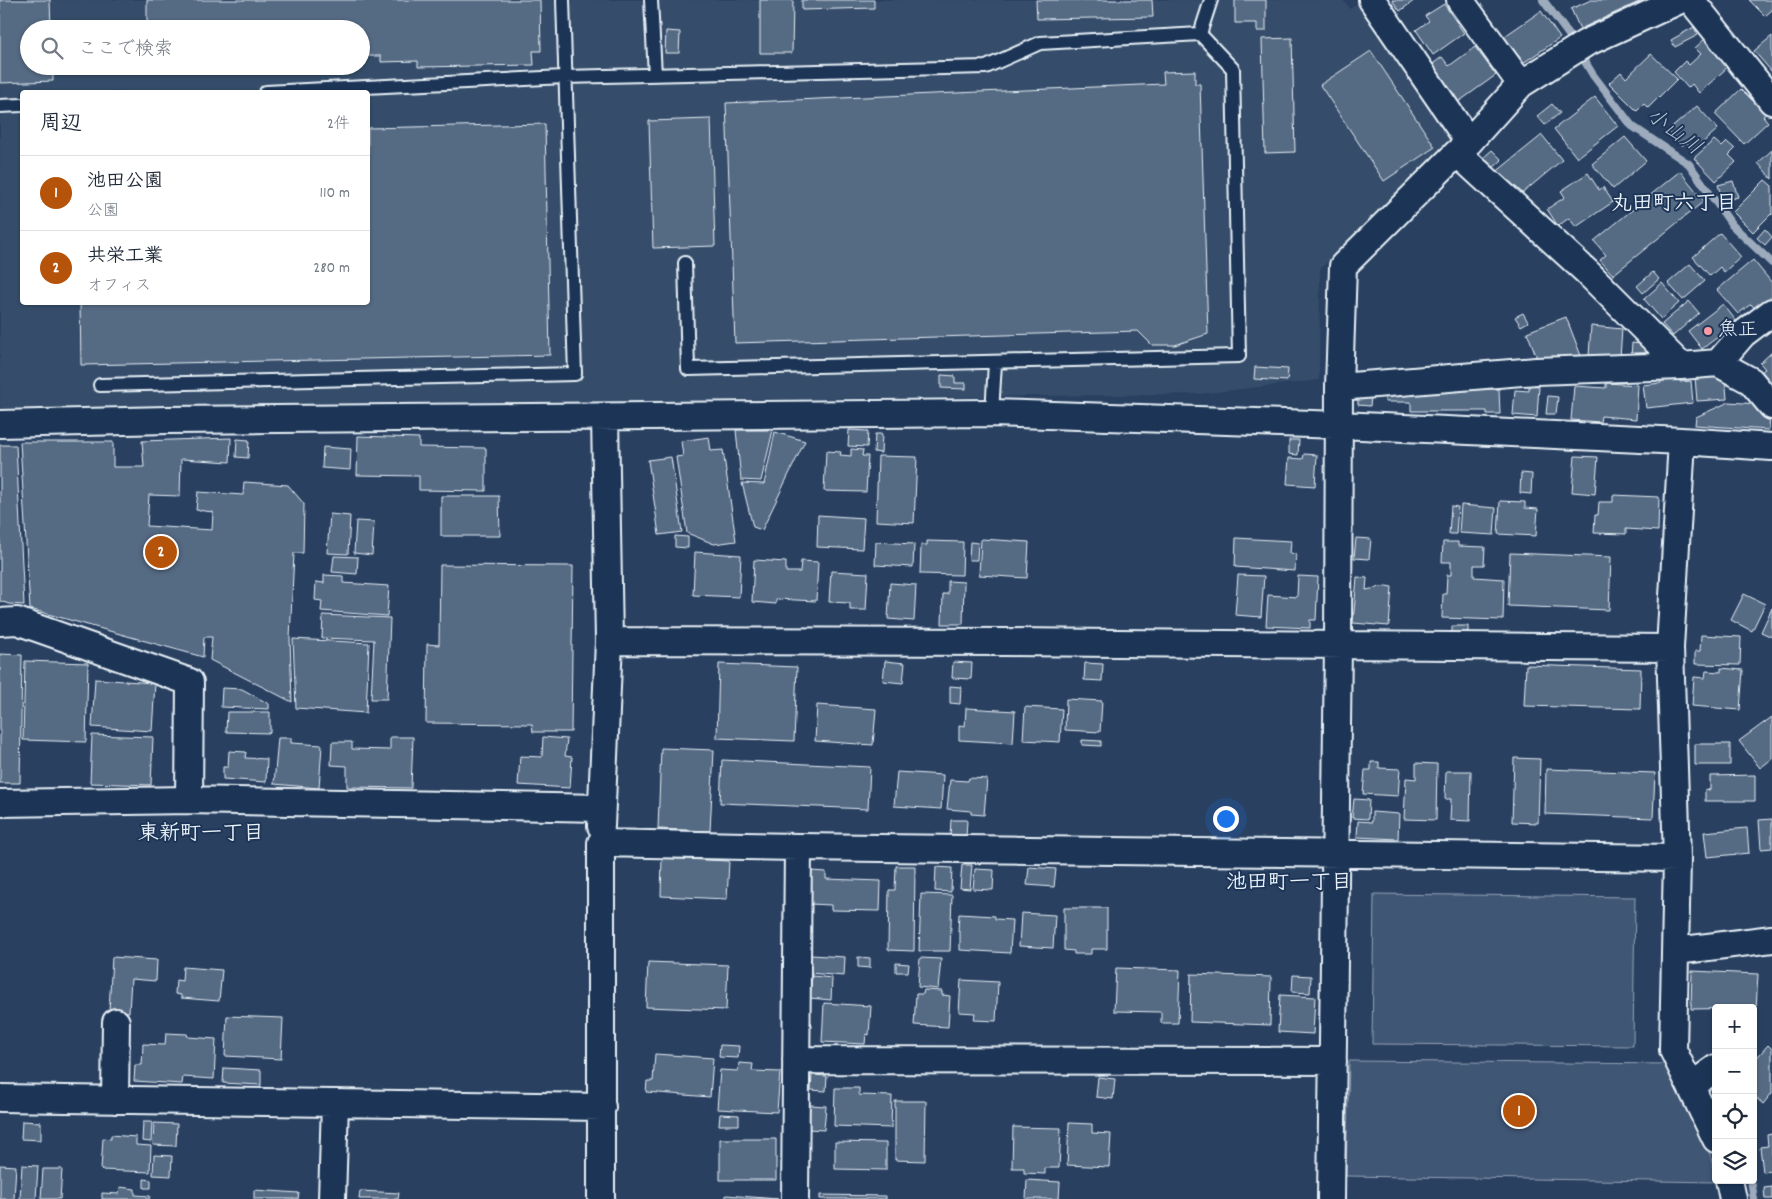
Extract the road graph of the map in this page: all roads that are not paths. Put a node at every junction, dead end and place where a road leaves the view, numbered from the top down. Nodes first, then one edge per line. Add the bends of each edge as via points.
1 (563, 0) edge
2 (651, 0) edge
3 (1212, 0) edge
4 (1372, 0) edge
5 (1460, 0) edge
6 (1680, 0) edge
7 (1691, 0) edge
8 (1200, 34) junction
9 (655, 75) junction
10 (564, 77) junction
11 (1521, 84) junction
12 (306, 90) edge
13 (1772, 101) edge
14 (20, 105) edge
15 (0, 106) edge
16 (1463, 148) junction
17 (686, 263) dead end
18 (1772, 312) edge
19 (995, 362) junction
20 (1718, 363) junction
21 (1681, 366) junction
22 (100, 385) dead end
23 (1339, 387) junction
24 (1772, 406) edge
25 (992, 413) junction
26 (605, 417) junction
27 (0, 424) edge
28 (1340, 425) junction
29 (1682, 441) junction
30 (1772, 447) edge
31 (0, 622) edge
32 (609, 642) junction
33 (1338, 645) junction
34 (1670, 648) junction
35 (189, 800) junction
36 (0, 804) edge
37 (601, 808) junction
38 (601, 843) junction
39 (798, 847) junction
40 (1335, 854) junction
41 (1677, 858) junction
42 (1772, 938) edge
43 (1676, 951) junction
44 (116, 1022) dead end
45 (796, 1060) junction
46 (1332, 1061) junction
47 (1712, 1071) edge
48 (1691, 1086) junction
49 (0, 1098) edge
50 (115, 1100) junction
51 (336, 1103) junction
52 (602, 1107) junction
53 (1712, 1131) edge
54 (1730, 1184) edge
55 (332, 1199) edge
56 (601, 1199) edge
57 (795, 1199) edge
58 (1331, 1199) edge
59 (1733, 1199) edge

1 - 10 lane
2 - 9 lane
3 - 8 lane
4 - 16 street
5 - 11 street
6 - 11 street via 1586,43
7 - 13 street
8 - 9 lane via 1040,43 986,67
8 - 19 lane via 1233,68 1239,356
9 - 10 lane
10 - 12 lane
10 - 22 lane via 574,374
11 - 16 street
14 - 15 lane
16 - 21 street
16 - 23 street via 1343,266
17 - 19 lane via 688,369
18 - 20 street via 1742,334
19 - 25 lane
20 - 21 street
20 - 24 street via 1751,381
21 - 23 street via 1536,371
23 - 28 street
25 - 26 street
25 - 28 street
26 - 27 street
26 - 32 street
28 - 29 street
28 - 33 street
29 - 30 street
29 - 34 street
31 - 35 street via 17,621 190,682
32 - 33 street
32 - 37 street
33 - 34 street
33 - 40 street
34 - 41 street
35 - 36 street
35 - 37 street
37 - 38 street
38 - 39 street
38 - 52 street
39 - 40 street
39 - 45 street
40 - 41 street
40 - 46 street
41 - 43 street
42 - 43 street
43 - 48 street via 1674,1050
44 - 50 street
45 - 46 street
45 - 57 street
46 - 58 street
47 - 48 street
48 - 53 street
49 - 50 street
50 - 51 street
51 - 52 street
51 - 55 street
52 - 56 street
54 - 59 street

